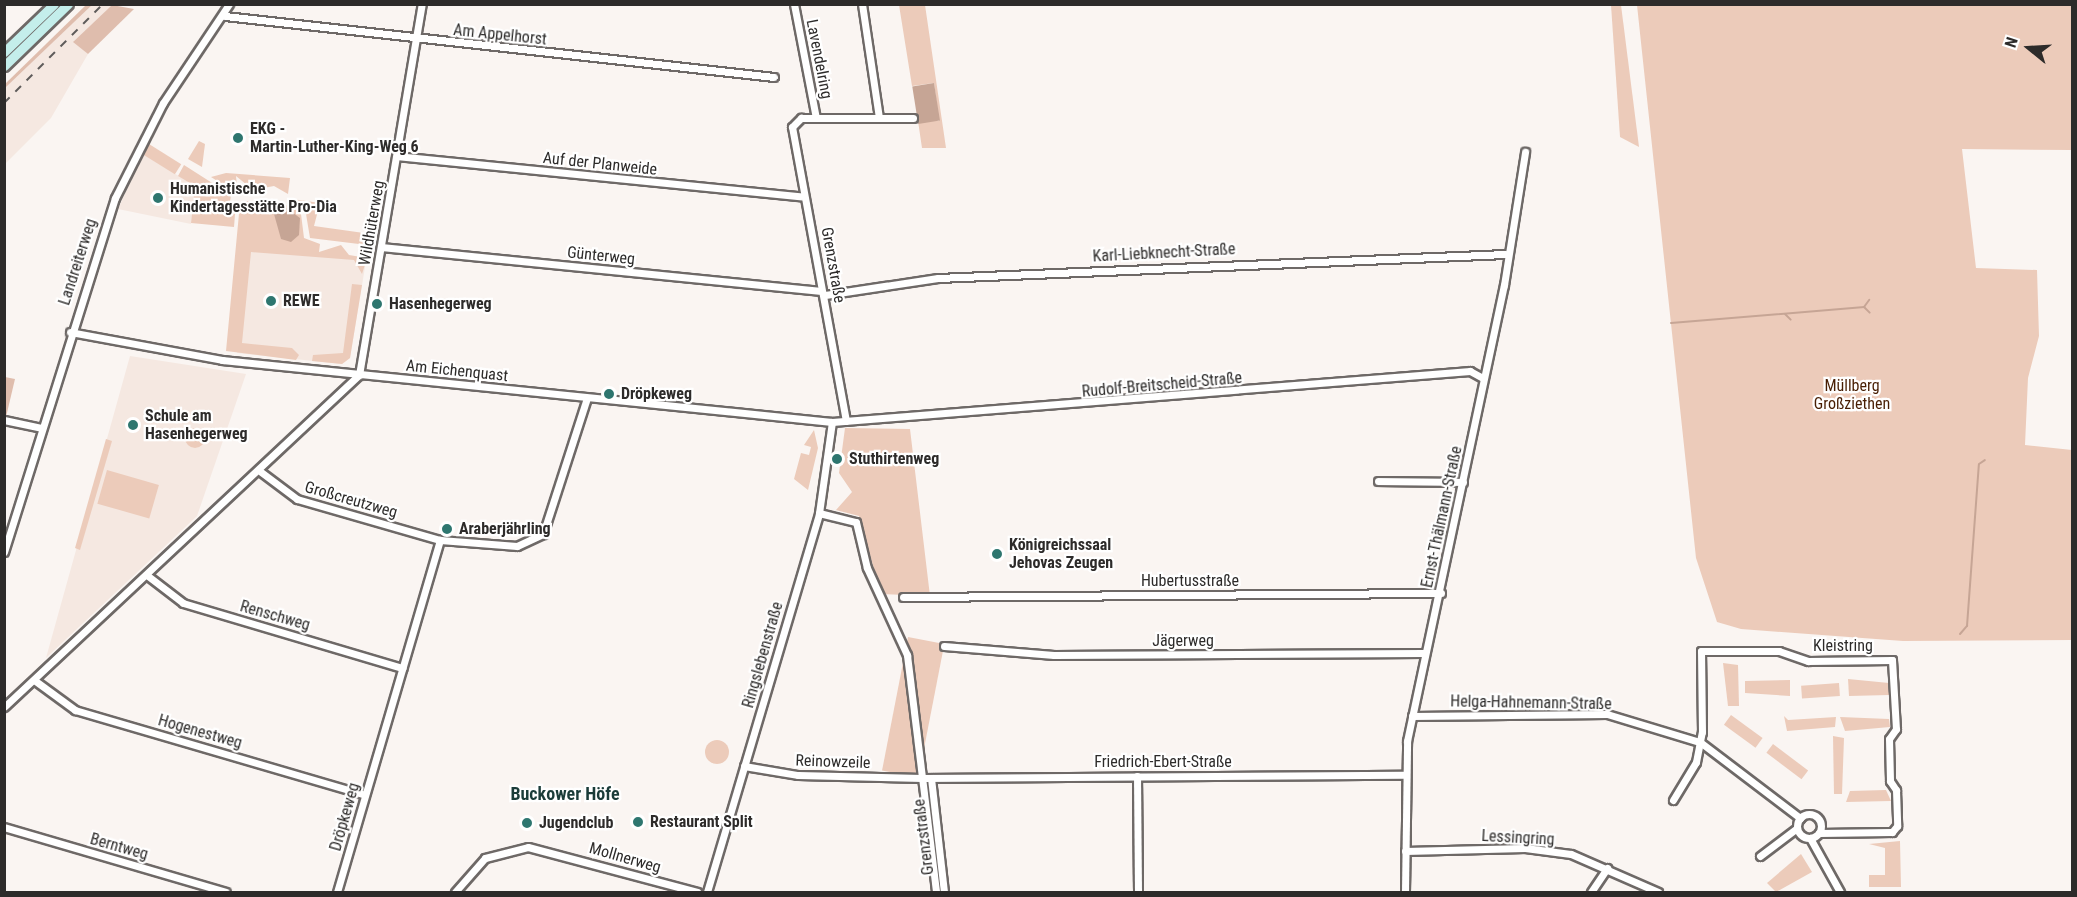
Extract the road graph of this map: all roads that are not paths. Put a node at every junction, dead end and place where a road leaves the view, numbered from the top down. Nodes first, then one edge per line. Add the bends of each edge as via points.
1 (54, 4) edge
2 (68, 4) edge
3 (229, 4) edge
4 (422, 4) edge
5 (794, 4) edge
6 (862, 4) edge
7 (225, 16) junction
8 (416, 40) junction
9 (4, 52) edge
10 (4, 66) edge
11 (774, 76) dead end
12 (801, 118) joint
13 (816, 118) junction
14 (879, 118) junction
15 (913, 118) dead end
16 (1525, 152) dead end
17 (397, 156) junction
18 (801, 196) dead end
19 (381, 247) junction
20 (1505, 254) junction
21 (822, 293) junction
22 (70, 332) junction
23 (359, 375) junction
24 (1481, 377) junction
25 (587, 398) junction
26 (4, 420) edge
27 (845, 421) junction
28 (832, 422) junction
29 (41, 428) junction
30 (261, 472) junction
31 (1378, 481) dead end
32 (1463, 482) junction
33 (819, 513) junction
34 (440, 540) junction
35 (4, 552) edge
36 (148, 576) junction
37 (1441, 592) junction
38 (903, 597) dead end
39 (944, 646) dead end
40 (1424, 653) junction
41 (403, 668) junction
42 (34, 680) junction
43 (4, 707) edge
44 (1412, 716) junction
45 (1700, 742) junction
46 (744, 766) junction
47 (1404, 775) junction
48 (1137, 776) junction
49 (922, 778) junction
50 (930, 778) junction
51 (365, 795) junction
52 (1673, 800) dead end
53 (1800, 818) junction
54 (4, 828) edge
55 (1797, 828) junction
56 (1819, 833) junction
57 (1810, 838) junction
58 (1405, 851) junction
59 (1760, 856) dead end
60 (1607, 868) junction
61 (226, 892) edge
62 (337, 892) edge
63 (455, 892) edge
64 (698, 892) edge
65 (707, 892) edge
66 (936, 892) edge
67 (944, 892) edge
68 (1138, 892) edge
69 (1405, 892) edge
70 (1591, 892) edge
71 (1658, 892) edge
72 (1840, 892) edge

1 - 9 street
2 - 10 street
3 - 7 street, Landreiterweg
4 - 8 street, Wildhüterweg
5 - 13 street, Lavendelring
6 - 14 street
7 - 8 street, Am Appelhorst
7 - 22 street, Landreiterweg via 178,78 143,138 107,218
8 - 11 street, Am Appelhorst
8 - 17 street, Wildhüterweg
12 - 13 street, Lavendelring
12 - 21 street, Grenzstraße via 793,132
13 - 14 street, Lavendelring
14 - 15 street, Lavendelring
16 - 20 street, Ernst-Thälmann-Straße
17 - 18 street, Auf der Planweide
17 - 19 street, Wildhüterweg
19 - 21 street, Günterweg
19 - 23 street, Wildhüterweg
20 - 21 street, Karl-Liebknecht-Straße via 938,278
20 - 24 street, Ernst-Thälmann-Straße via 1504,285
21 - 27 street, Grenzstraße
22 - 23 street, Am Eichenquast via 222,360
22 - 29 street, Landreiterweg
23 - 25 street, Am Eichenquast
23 - 30 street
24 - 27 street, Rudolf-Breitscheid-Straße via 1470,371
24 - 32 street, Ernst-Thälmann-Straße
25 - 28 street, Am Eichenquast
25 - 34 street via 543,534 517,546
26 - 29 street
27 - 28 street, Am Eichenquast
28 - 33 street, Ringslebenstraße
29 - 35 street, Landreiterweg
30 - 34 street, Großcreutzweg via 297,499
30 - 36 street
31 - 32 street
32 - 37 street, Ernst-Thälmann-Straße
33 - 46 street, Ringslebenstraße
33 - 49 street via 850,518 859,526 867,568 907,655
34 - 41 street, Dröpkeweg
36 - 41 street, Renschweg via 183,603
36 - 42 street
37 - 38 street, Hubertusstraße
37 - 40 street, Ernst-Thälmann-Straße
39 - 40 street, Jägerweg via 1054,655
40 - 44 street, Ernst-Thälmann-Straße
41 - 51 street, Dröpkeweg
42 - 43 street
42 - 51 street, Hogenestweg via 75,710
44 - 45 street, Helga-Hahnemann-Straße via 1607,714
44 - 47 street, Ernst-Thälmann-Straße
45 - 52 street, Kleistring via 1686,784
45 - 53 street, Helga-Hahnemann-Straße
45 - 56 street, Kleistring via 1701,651 1779,651 1808,661 1892,660 1896,729 1889,738 1890,781 1896,790 1897,826 1892,832
46 - 49 street, Reinowzeile via 798,775
46 - 65 street, Ringslebenstraße
47 - 48 street, Friedrich-Ebert-Straße
47 - 58 street, Ernst-Thälmann-Straße
48 - 50 street, Friedrich-Ebert-Straße
48 - 68 street
49 - 50 street, Friedrich-Ebert-Straße
49 - 66 street
50 - 67 street, Grenzstraße
51 - 62 street, Dröpkeweg
53 - 55 street
53 - 56 street, Helga-Hahnemann-Straße via 1817,817
54 - 61 street, Berntweg
55 - 57 street
55 - 59 street
56 - 57 street
57 - 72 street
58 - 60 street, Lessingring via 1525,848 1571,854
58 - 69 street, Ernst-Thälmann-Straße
60 - 70 street
60 - 71 street, Lessingring
63 - 64 street, Mollnerweg via 485,858 528,847

